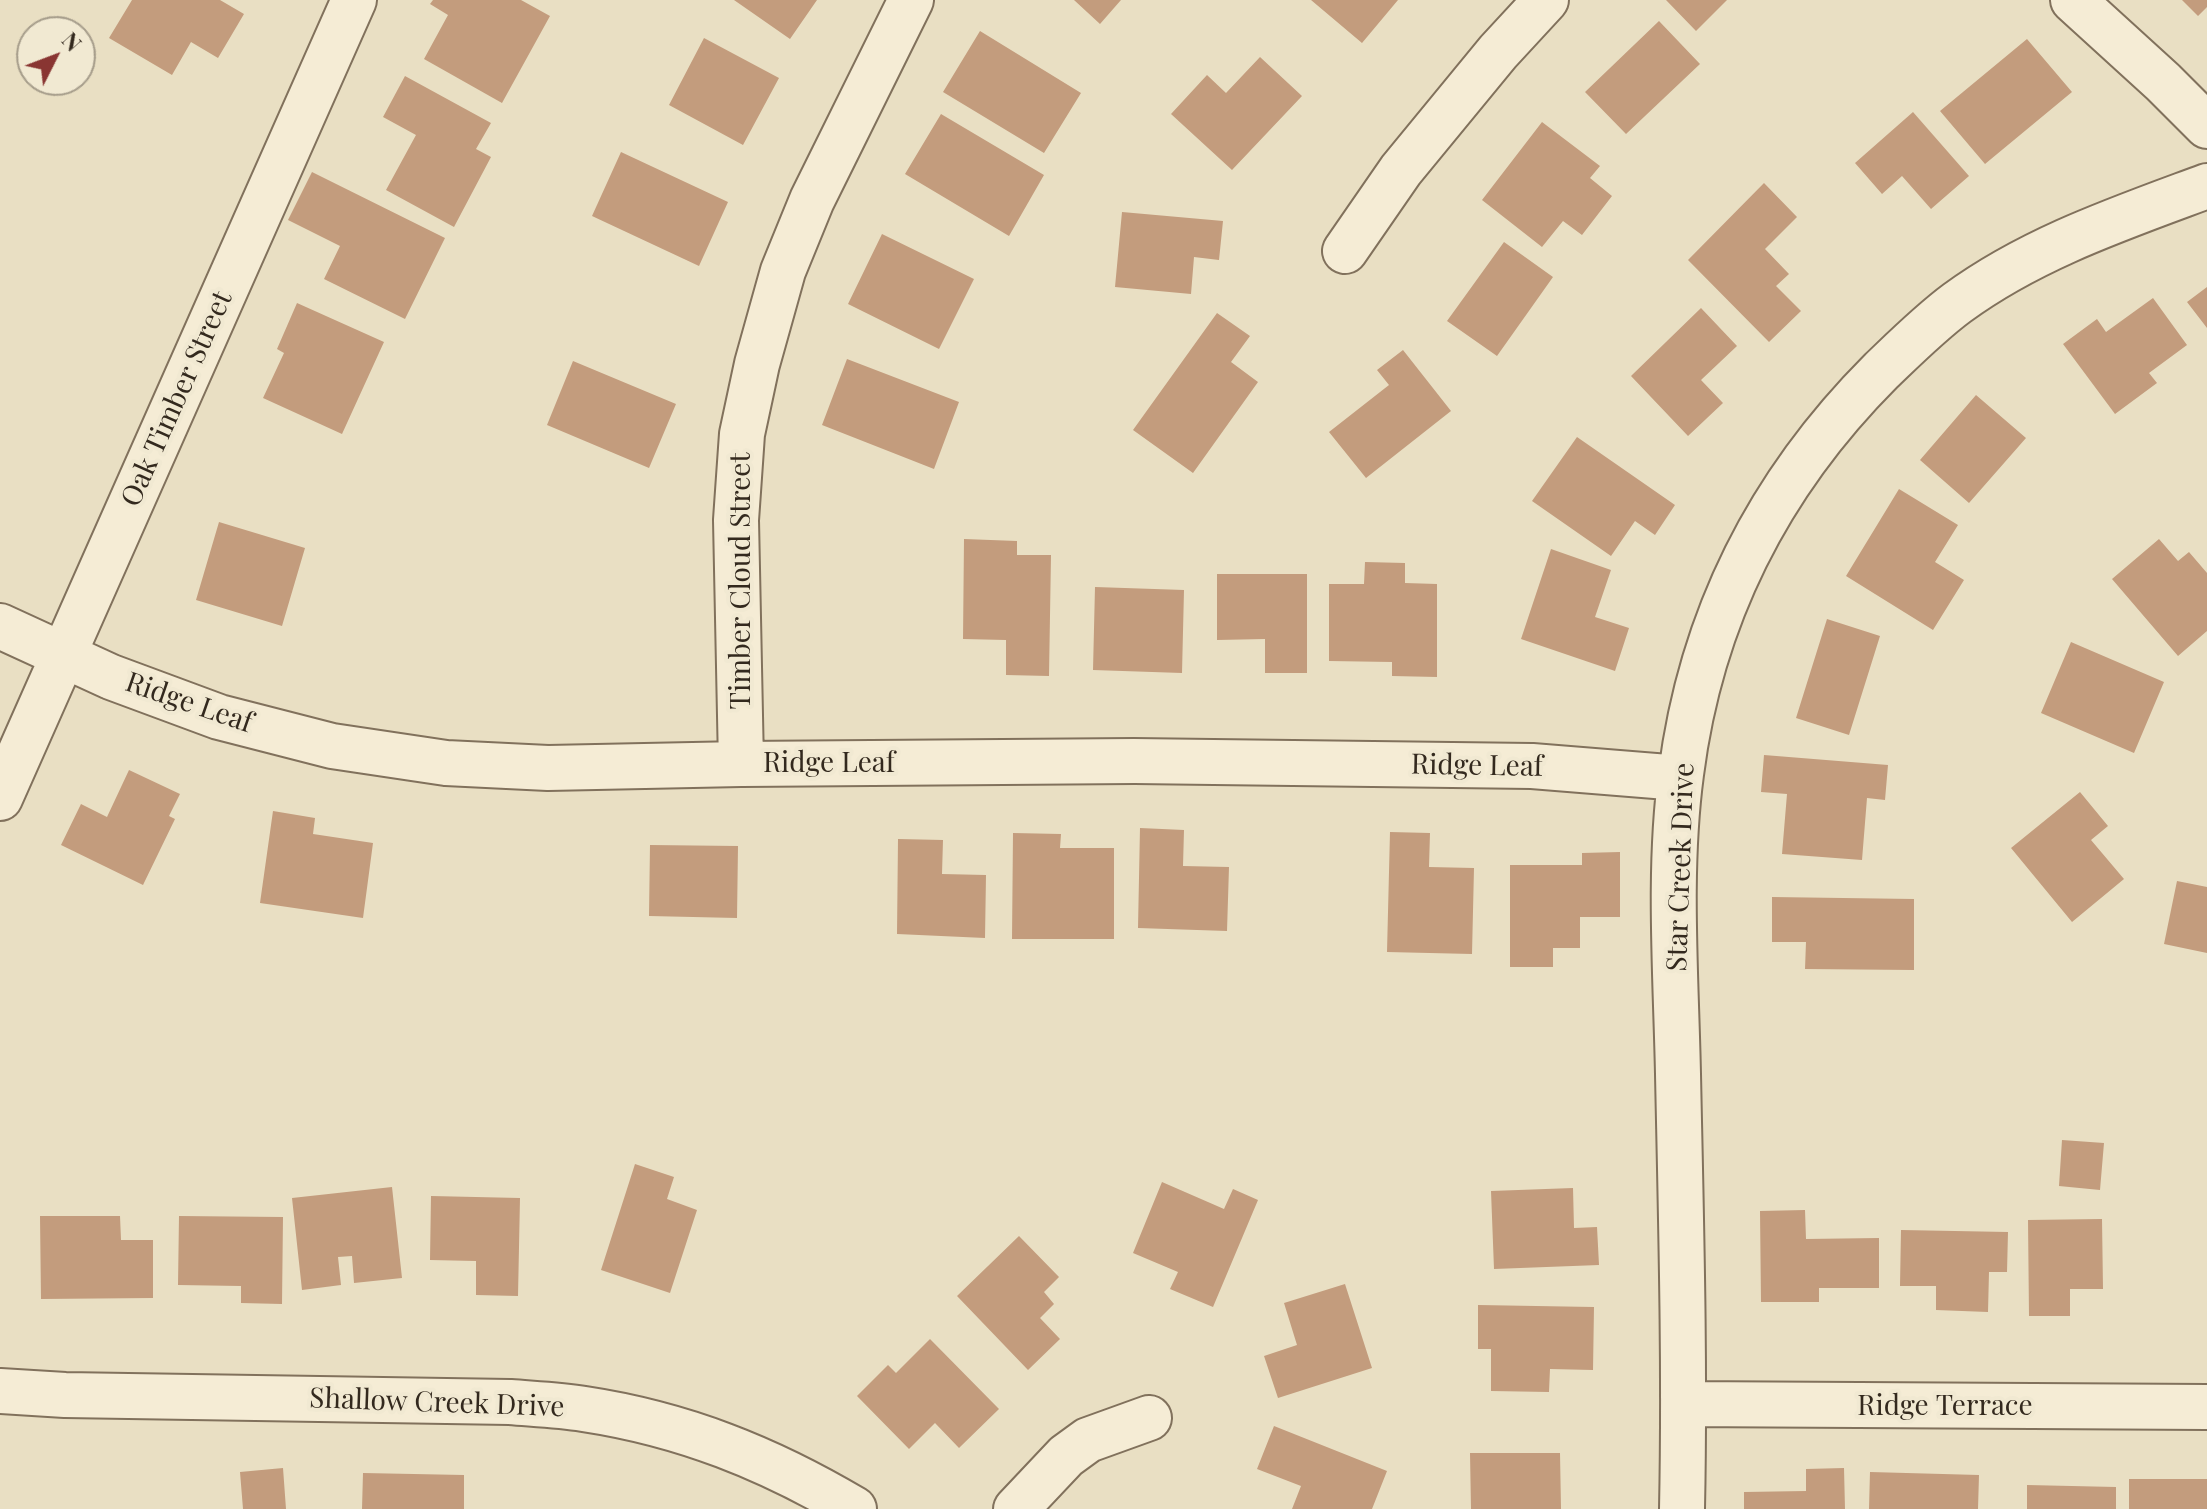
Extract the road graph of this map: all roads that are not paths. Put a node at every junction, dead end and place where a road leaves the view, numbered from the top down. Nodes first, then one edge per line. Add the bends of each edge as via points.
1 (354, 0) edge
2 (911, 0) edge
3 (1546, 0) edge
4 (2073, 0) edge
5 (2207, 126) edge
6 (2207, 186) edge
7 (1345, 251) dead end
8 (0, 626) edge
9 (63, 655) junction
10 (741, 764) junction
11 (1680, 778) junction
12 (0, 798) edge
13 (0, 1391) edge
14 (1684, 1404) junction
15 (2207, 1407) edge
16 (1149, 1418) dead end
17 (854, 1509) edge
18 (1016, 1509) edge
19 (1682, 1509) edge

1 - 9 street, Oak Timber Street
2 - 10 street, Timber Cloud Street via 812,200 783,271 757,364 742,434 736,520
3 - 7 street via 1401,170
4 - 5 street
6 - 11 street, Star Creek Drive via 2086,231 2020,263 1958,303 1852,400 1795,473 1734,580 1690,712
8 - 9 street, Ridge Leaf
9 - 10 street, Ridge Leaf via 219,717 332,746 446,763 548,768
9 - 12 street, Oak Timber Street
10 - 11 street, Ridge Leaf via 1532,766
11 - 14 street, Star Creek Drive via 1674,870
13 - 17 street, Shallow Creek Drive via 583,1408 723,1444
14 - 15 street, Ridge Terrace
14 - 19 street, Star Creek Drive
16 - 18 street via 1088,1440

